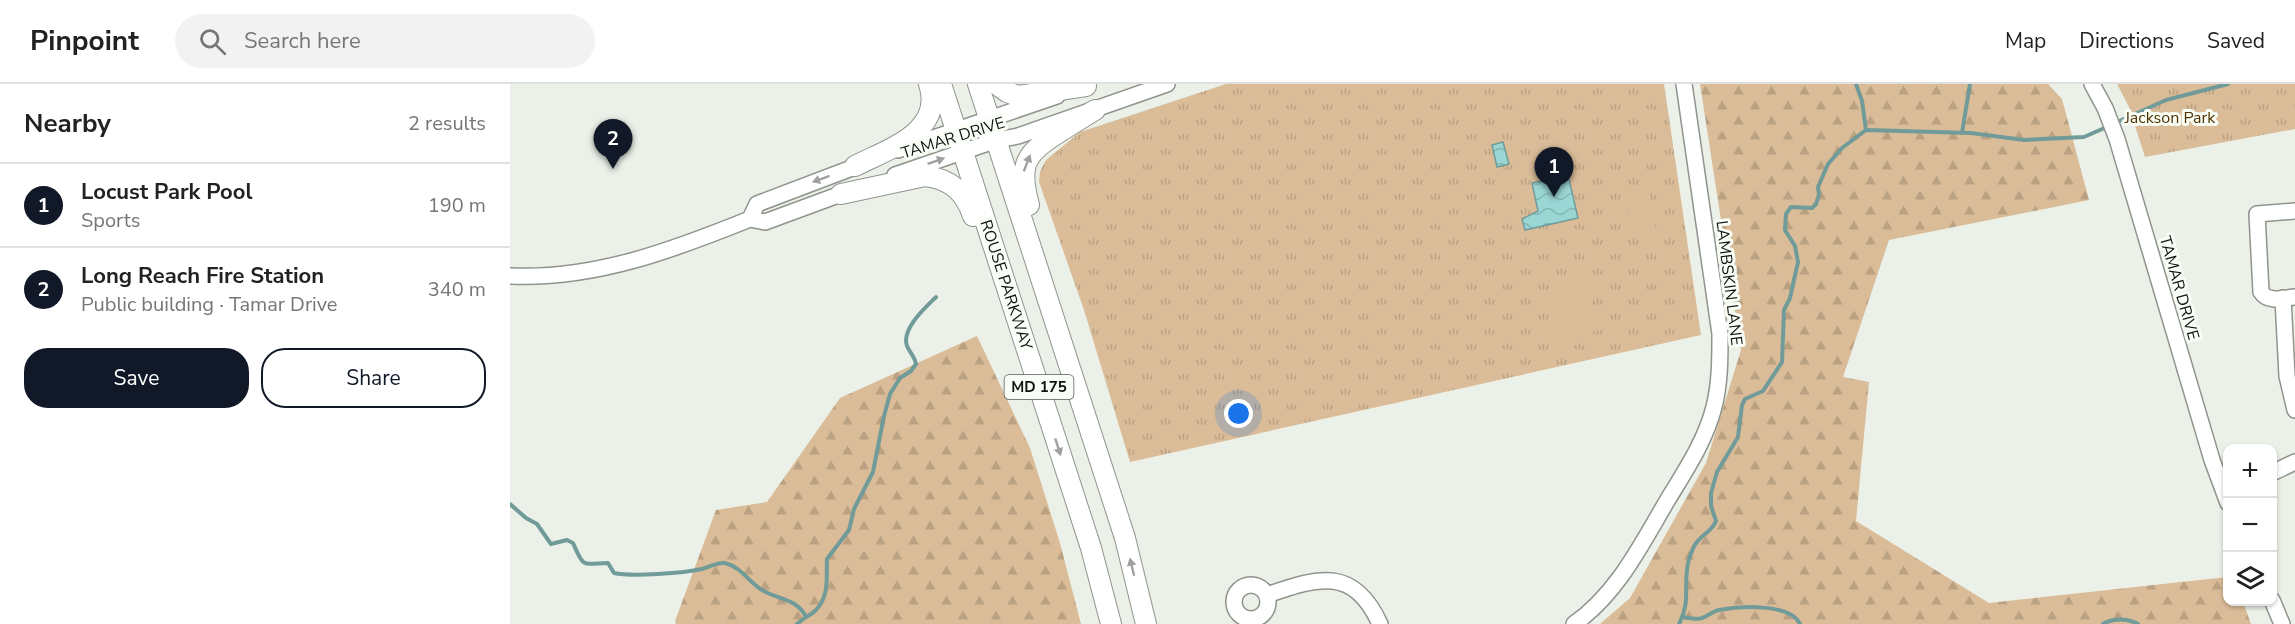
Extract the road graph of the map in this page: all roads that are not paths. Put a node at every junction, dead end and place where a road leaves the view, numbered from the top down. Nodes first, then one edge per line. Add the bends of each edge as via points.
1 (930, 84) edge
2 (941, 84) edge
3 (978, 84) edge
4 (996, 84) edge
5 (1167, 84) edge
6 (1684, 84) edge
7 (2092, 84) edge
8 (1088, 85) edge
9 (1095, 110) junction
10 (989, 118) junction
11 (955, 129) junction
12 (997, 140) junction
13 (963, 152) junction
14 (855, 166) junction
15 (841, 194) junction
16 (2295, 211) edge
17 (750, 219) junction
18 (510, 276) edge
19 (2289, 298) edge
20 (1060, 341) junction
21 (2295, 410) edge
22 (1048, 413) junction
23 (2295, 462) edge
24 (2277, 471) edge
25 (2223, 488) edge
26 (1267, 595) dead end
27 (2274, 606) edge
28 (1111, 624) edge
29 (1146, 624) edge
30 (1380, 624) edge
31 (1574, 624) edge
32 (2282, 624) edge

1 - 14 main road via 932,103 915,135
2 - 11 main road, ROUSE PARKWAY / MD 175
3 - 10 main road, ROUSE PARKWAY / MD 175
4 - 8 main road via 1018,96
5 - 9 street, TAMAR DRIVE
6 - 31 street, LAMBSKIN LANE via 1720,334 1714,407 1698,449 1630,564 1615,585
7 - 25 street, TAMAR DRIVE via 2117,139
8 - 10 street, TAMAR DRIVE
9 - 12 street, TAMAR DRIVE
20 -> 9 main road via 1055,290 1023,184 1024,169 1037,146
10 - 11 street, TAMAR DRIVE
10 - 12 main road, ROUSE PARKWAY / MD 175
11 - 13 main road, ROUSE PARKWAY / MD 175
11 - 14 street, TAMAR DRIVE
12 - 13 street, TAMAR DRIVE
12 - 20 main road, ROUSE PARKWAY / MD 175
15 -> 13 street, TAMAR DRIVE
13 - 22 main road, ROUSE PARKWAY / MD 175
14 -> 17 street, TAMAR DRIVE via 757,204
15 - 17 street, TAMAR DRIVE via 765,222
15 - 22 main road via 925,176 946,181 964,195 1004,309
16 - 19 street via 2257,214 2261,292 2269,299
17 - 18 street, TAMAR DRIVE via 616,266 575,274
19 - 21 street via 2287,376
29 -> 20 main road, ROUSE PARKWAY / MD 175 via 1125,538
22 -> 28 main road, ROUSE PARKWAY / MD 175
23 - 24 street
26 - 30 street via 1308,581 1334,581 1359,592
27 - 32 street

